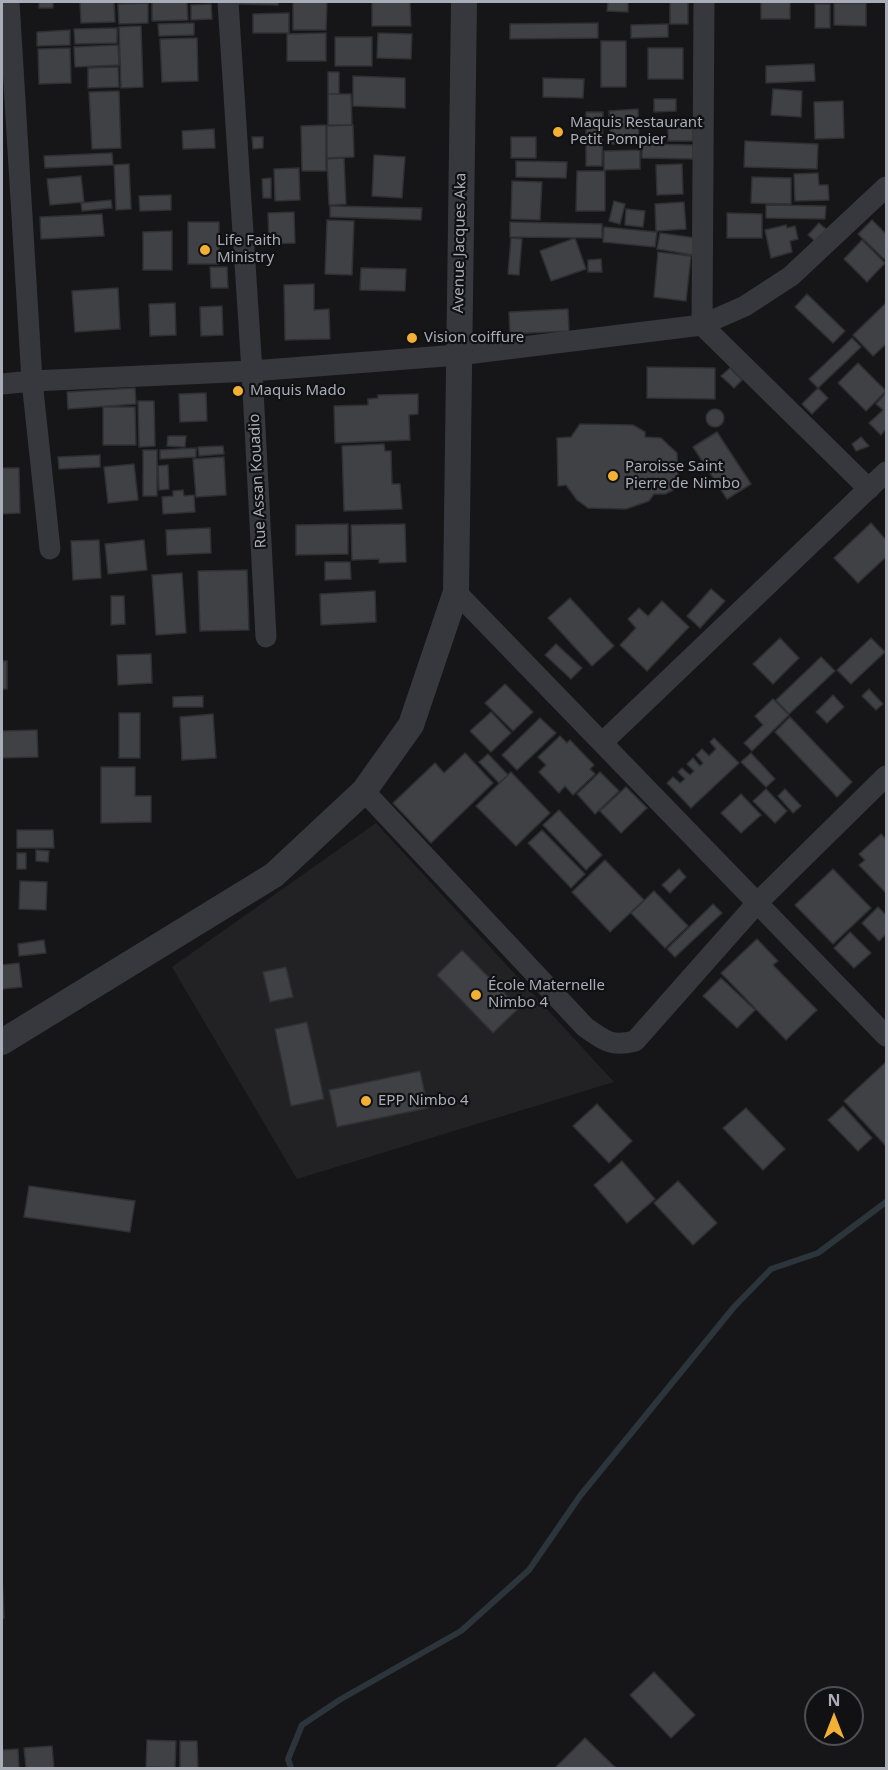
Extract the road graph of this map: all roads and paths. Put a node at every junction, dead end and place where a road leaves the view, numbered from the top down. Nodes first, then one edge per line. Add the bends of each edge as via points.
1 (9, 2) edge
2 (228, 2) edge
3 (464, 2) edge
4 (704, 2) edge
5 (886, 187) edge
6 (702, 325) junction
7 (458, 355) junction
8 (252, 371) junction
9 (32, 381) junction
10 (2, 384) edge
11 (886, 472) edge
12 (869, 489) junction
13 (50, 549) dead end
14 (456, 592) junction
15 (266, 637) dead end
16 (603, 742) junction
17 (886, 776) edge
18 (364, 791) junction
19 (758, 902) junction
20 (886, 1036) edge
21 (2, 1042) edge

1 - 9 street
2 - 8 street, Rue Assan Kouadio
3 - 7 street, Avenue Jacques Aka
4 - 6 street
5 - 6 street via 791,276 746,306
6 - 7 street
6 - 12 street
7 - 8 street
7 - 14 street, Avenue Jacques Aka
8 - 9 street
8 - 15 street, Rue Assan Kouadio
9 - 10 street
9 - 13 street
11 - 12 street
12 - 16 street
14 - 16 street
14 - 18 street, Avenue Jacques Aka via 411,725
16 - 19 street
17 - 19 street
18 - 19 street via 585,1027 607,1042 621,1045 635,1041
18 - 21 street, Avenue Jacques Aka via 274,875
19 - 20 street

